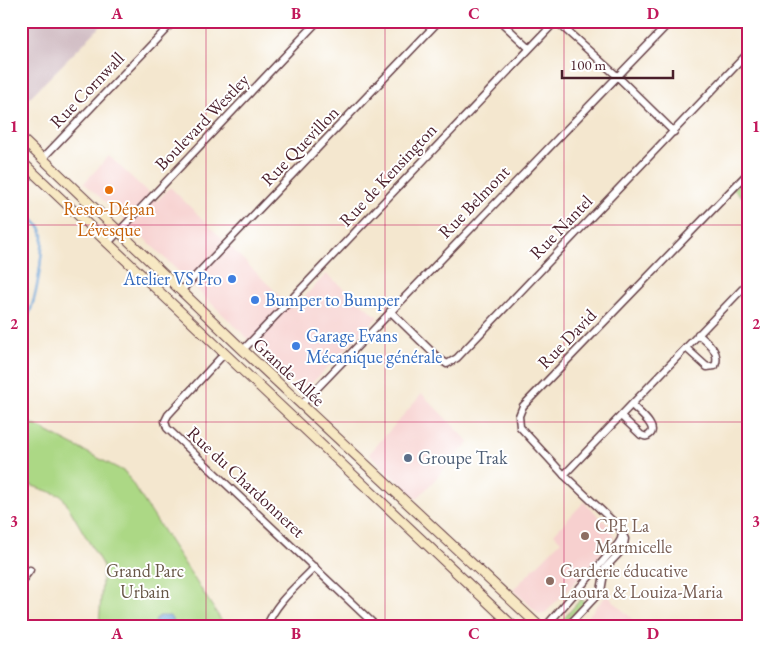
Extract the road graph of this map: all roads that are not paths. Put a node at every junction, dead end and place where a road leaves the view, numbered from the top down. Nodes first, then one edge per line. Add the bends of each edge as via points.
1 (174, 21) edge
2 (318, 21) edge
3 (439, 21) edge
4 (500, 21) edge
5 (556, 21) edge
6 (671, 21) edge
7 (529, 48) junction
8 (749, 52) edge
9 (617, 76) junction
10 (674, 132) junction
11 (21, 138) edge
12 (43, 158) junction
13 (21, 161) edge
14 (749, 172) edge
15 (119, 231) junction
16 (108, 243) junction
17 (749, 282) edge
18 (181, 291) junction
19 (390, 311) junction
20 (698, 334) junction
21 (686, 348) junction
22 (243, 350) junction
23 (224, 354) junction
24 (301, 405) junction
25 (632, 405) junction
26 (621, 416) junction
27 (564, 475) junction
28 (622, 532) junction
29 (315, 568) junction
30 (30, 570) dead end
31 (21, 582) edge
32 (268, 626) edge
33 (376, 626) edge
34 (513, 626) edge
35 (539, 626) edge
36 (546, 626) edge
37 (568, 626) edge

1 - 12 street, Rue Cornwall
2 - 15 street, Boulevard Westley
3 - 18 street, Rue Quevillon
4 - 7 street
5 - 7 street, Rue de Kensington
5 - 9 street
6 - 9 street, Rue Belmont
7 - 22 street, Rue de Kensington
8 - 10 street, Rue Nantel
9 - 10 street
9 - 19 street, Rue Belmont
10 - 19 street, Rue Nantel via 457,358 447,364
11 - 12 main road, Grande Allée
12 - 15 main road, Grande Allée
13 - 16 main road, Grande Allée
14 - 27 street, Rue David via 524,406 519,416 520,427
15 - 16 street, Boulevard Westley
15 - 18 main road, Grande Allée
16 - 23 main road, Grande Allée
17 - 20 street
18 - 22 main road, Grande Allée
19 - 24 street, Rue Belmont
20 - 21 street
20 - 21 street via 715,350 715,366 707,367
21 - 25 street
22 - 24 main road, Grande Allée
23 - 29 street, Rue du Chardonneret via 168,414 166,425
23 - 34 main road, Grande Allée
24 - 35 main road, Grande Allée
25 - 26 street
25 - 26 street via 652,425 651,434 641,435
26 - 27 street
27 - 28 street, Rue David
28 - 36 street via 620,542
28 - 37 street via 625,545 605,568 601,590
29 - 32 street via 277,607
29 - 33 street, Rue du Chardonneret
30 - 31 street

